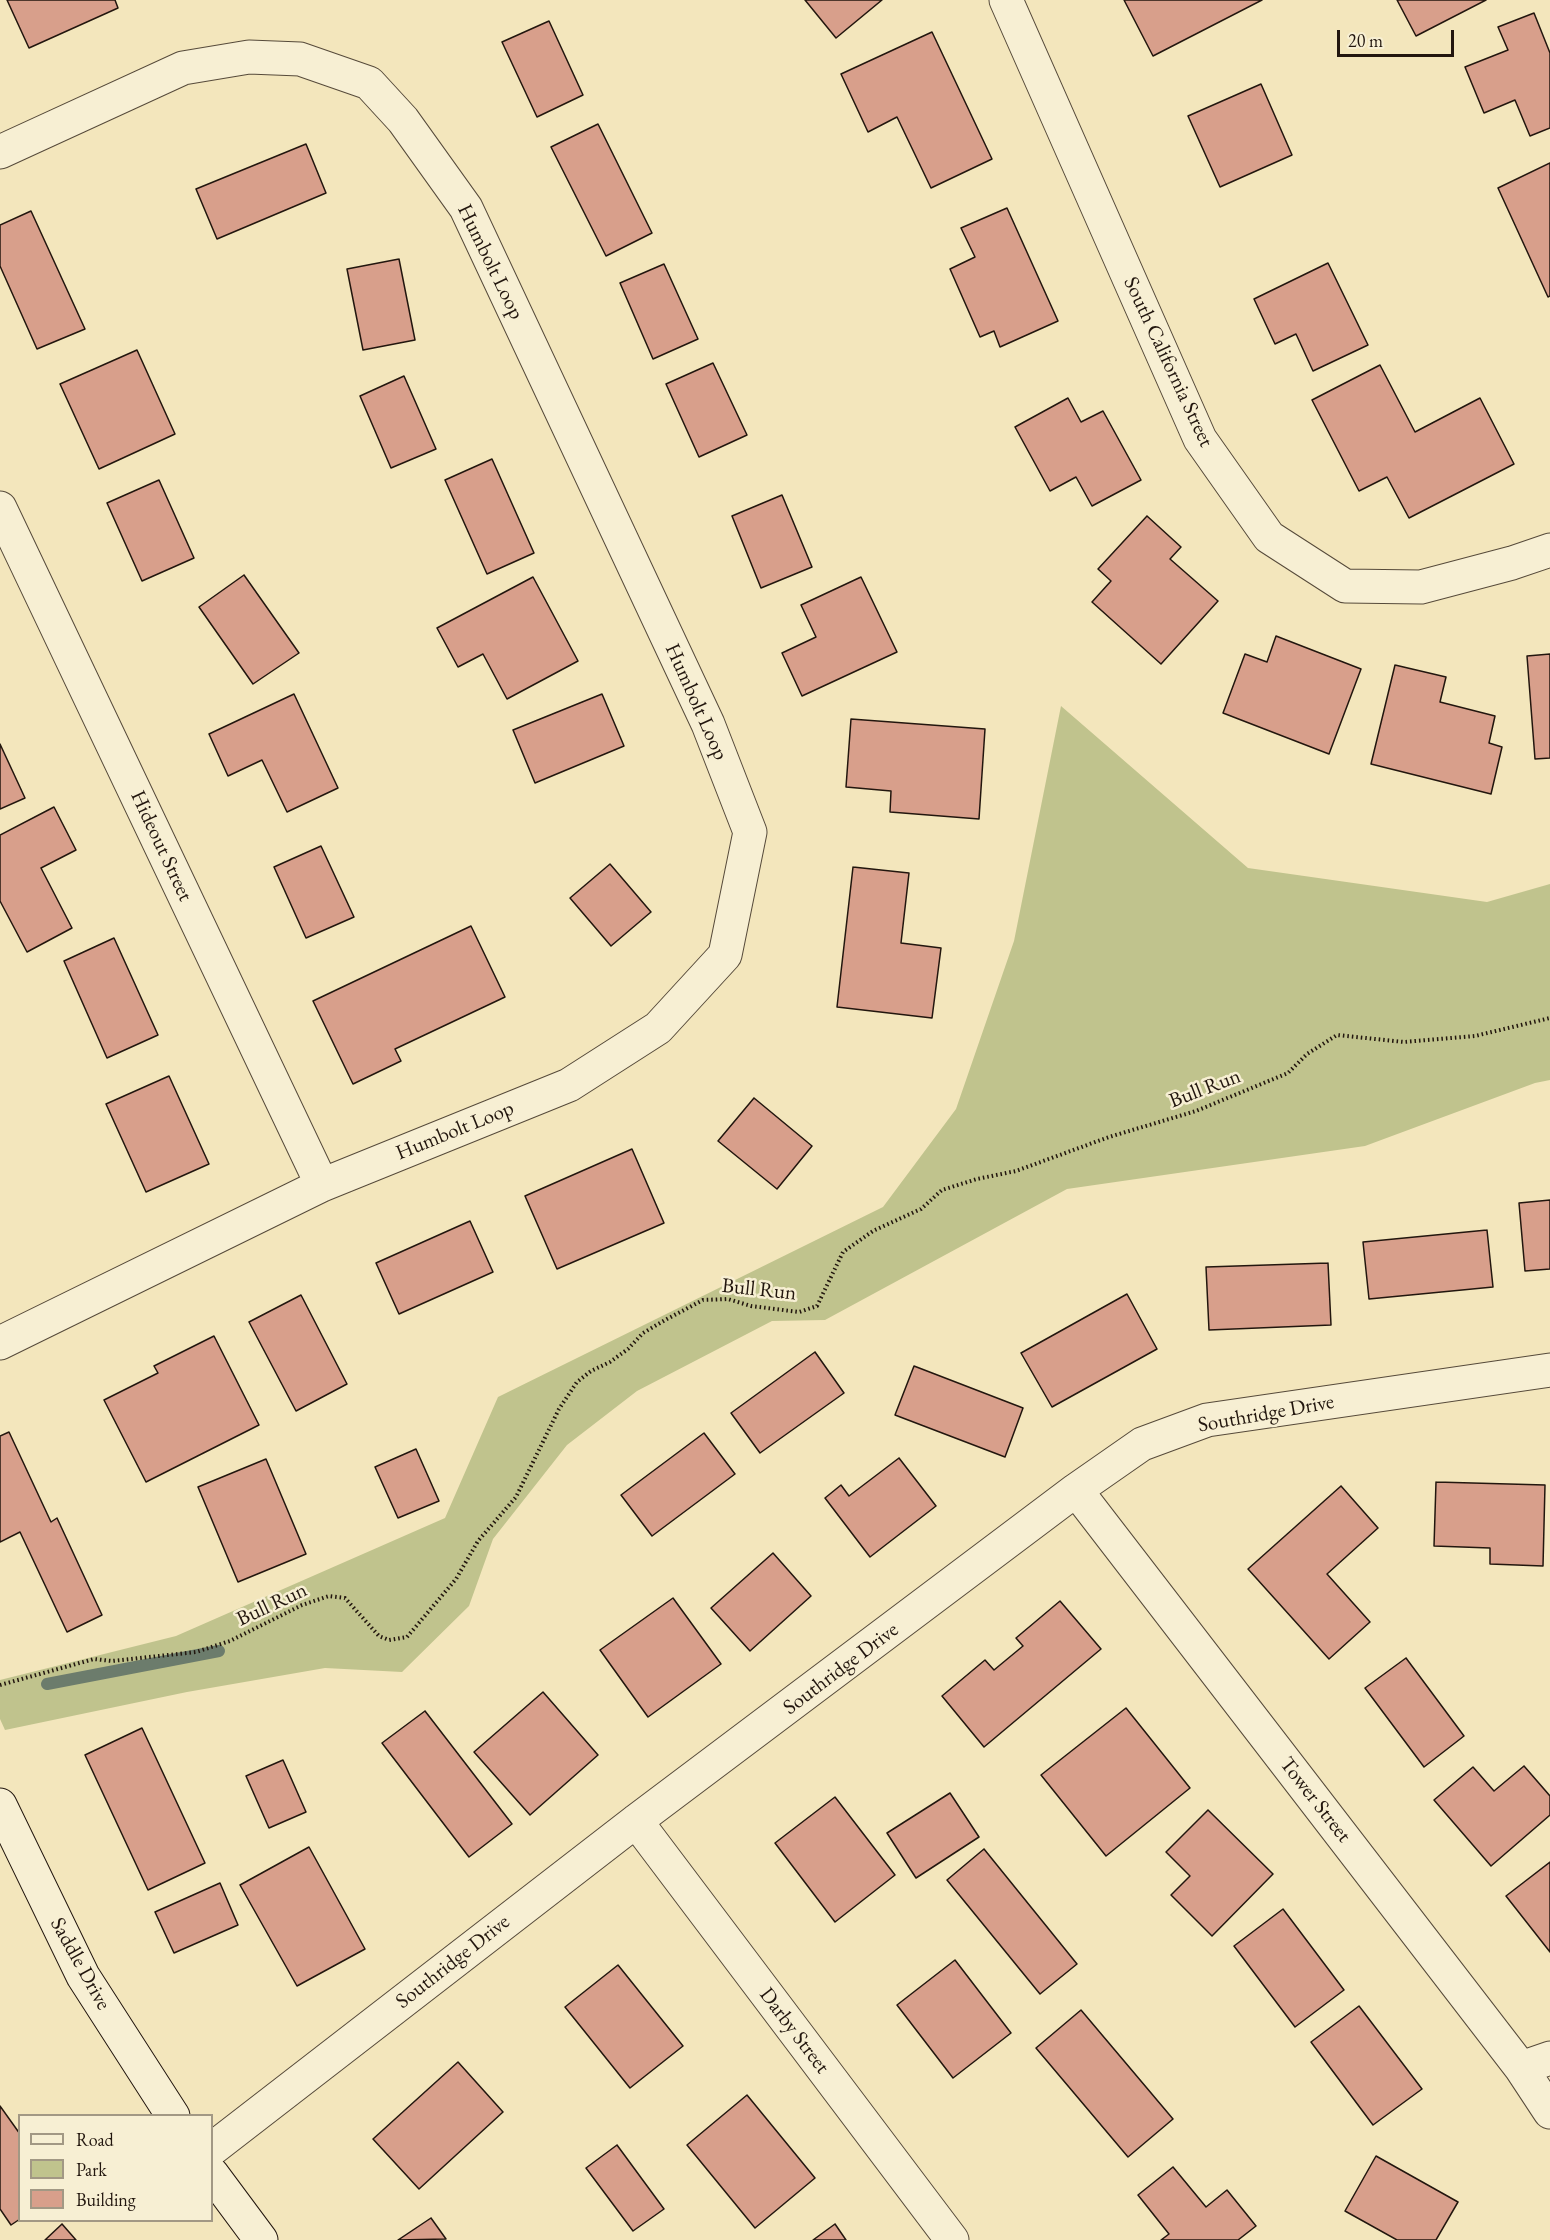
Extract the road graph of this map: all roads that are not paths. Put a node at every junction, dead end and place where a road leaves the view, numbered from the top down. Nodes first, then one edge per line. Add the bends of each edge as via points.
1 (1006, 0) edge
2 (0, 152) edge
3 (0, 508) edge
4 (1550, 550) edge
5 (322, 1185) junction
6 (0, 1343) edge
7 (1550, 1370) edge
8 (1076, 1490) junction
9 (0, 1805) edge
10 (636, 1821) junction
11 (1535, 2063) edge
12 (1550, 2112) edge
13 (171, 2114) edge
14 (213, 2148) edge
15 (213, 2175) edge
16 (261, 2240) edge
17 (952, 2240) edge

1 - 4 street, South California Street via 1200,439 1269,537 1344,586 1421,586
2 - 5 street, Humbolt Loop via 183,68 249,57 300,59 369,83 403,120 466,208 708,724 750,832 725,955 658,1028 569,1085
3 - 5 street, Hideout Street
5 - 6 street, Humbolt Loop
7 - 8 street, Southridge Drive via 1207,1420 1143,1444
8 - 10 street, Southridge Drive
8 - 11 street, Tower Street
9 - 13 street, Saddle Drive via 83,1976
10 - 14 street, Southridge Drive
10 - 17 street, Darby Street
11 - 12 street, Tower Street
15 - 16 street

